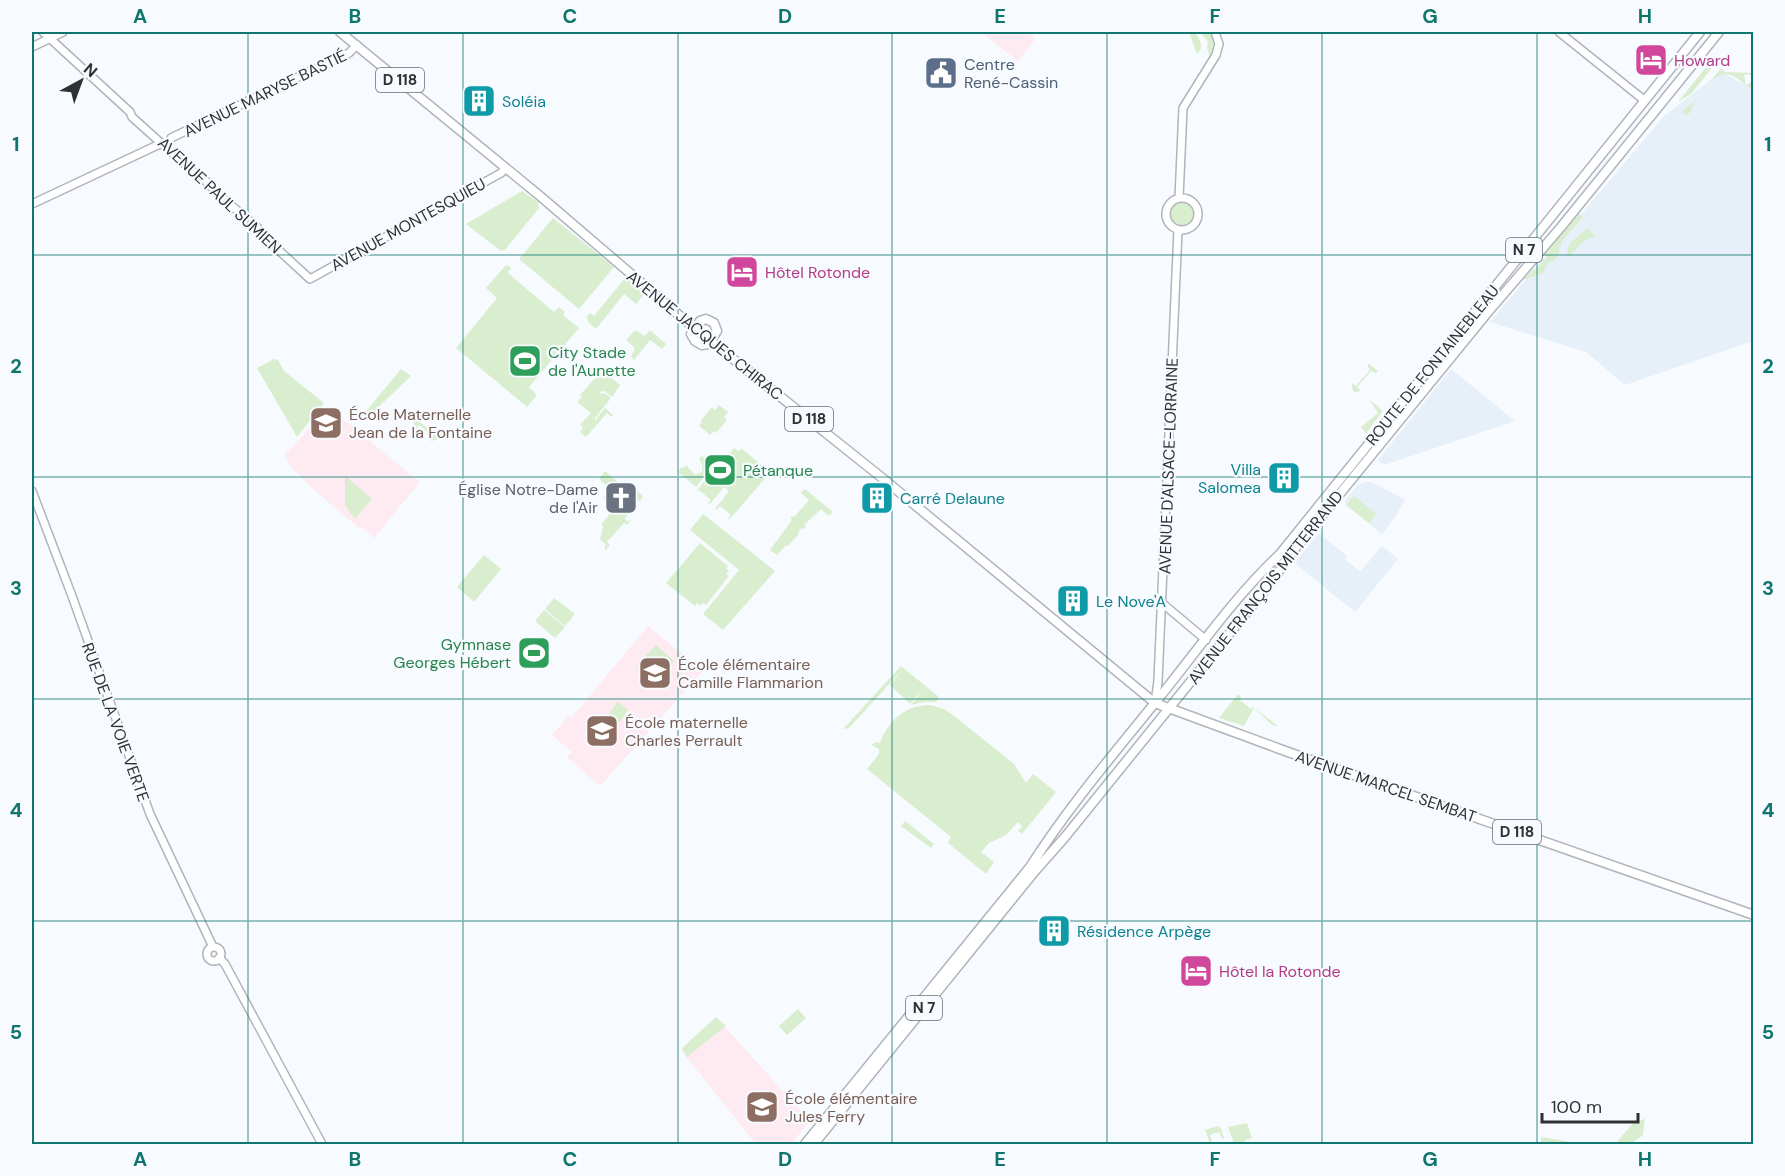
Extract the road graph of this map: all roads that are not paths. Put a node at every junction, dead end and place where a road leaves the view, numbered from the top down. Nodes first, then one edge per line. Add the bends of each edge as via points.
1 (43, 32) edge
2 (63, 32) edge
3 (340, 32) edge
4 (1215, 32) edge
5 (1559, 32) edge
6 (1700, 32) edge
7 (1719, 32) edge
8 (50, 38) junction
9 (357, 45) junction
10 (32, 47) edge
11 (1644, 100) junction
12 (171, 138) dead end
13 (162, 142) junction
14 (506, 168) junction
15 (1179, 198) junction
16 (32, 204) edge
17 (1178, 230) junction
18 (310, 279) joint
19 (696, 326) junction
20 (712, 339) junction
21 (32, 491) edge
22 (1269, 564) joint
23 (1162, 603) junction
24 (1206, 640) junction
25 (1155, 703) junction
26 (1169, 708) junction
27 (1754, 915) edge
28 (322, 1144) edge
29 (805, 1144) edge
30 (814, 1144) edge

1 - 8 street, AVENUE PAUL SUMIEN
2 - 8 street
3 - 9 main road, AVENUE JACQUES CHIRAC / D 118
4 - 15 street via 1218,51 1183,108
5 - 11 street
6 - 11 main road, ROUTE DE FONTAINEBLEAU / N 7
7 - 26 main road, AVENUE FRANÇOIS MITTERRAND / N 7 via 1360,468
8 - 10 street
8 - 13 street, AVENUE PAUL SUMIEN
9 - 12 street, AVENUE MARYSE BASTIÉ via 349,53 286,85
9 - 14 main road, AVENUE JACQUES CHIRAC / D 118
11 - 22 main road, ROUTE DE FONTAINEBLEAU / N 7
13 - 16 street
13 - 18 street, AVENUE PAUL SUMIEN
14 - 18 street, AVENUE MONTESQUIEU
14 - 19 main road, AVENUE JACQUES CHIRAC / D 118
15 - 17 street via 1166,211 1168,222
15 - 17 street via 1192,201 1198,214 1191,228
17 - 23 street, AVENUE D'ALSACE-LORRAINE
19 - 20 main road via 691,334 695,341 704,345
19 - 20 main road via 706,319 714,323 717,331
20 - 25 main road, AVENUE JACQUES CHIRAC / D 118
21 - 28 street, RUE DE LA VOIE VERTE via 150,814 213,947 208,957 219,958 225,964
22 - 24 main road, AVENUE FRANÇOIS MITTERRAND / N 7
23 - 24 street
23 - 25 street, AVENUE D'ALSACE-LORRAINE
24 - 25 main road, AVENUE FRANÇOIS MITTERRAND / N 7
25 - 26 main road, AVENUE MARCEL SEMBAT / D 118
25 - 29 main road, AVENUE FRANÇOIS MITTERRAND / N 7 via 1030,867
26 - 27 main road, AVENUE MARCEL SEMBAT / D 118
26 - 30 main road, AVENUE FRANÇOIS MITTERRAND / N 7

